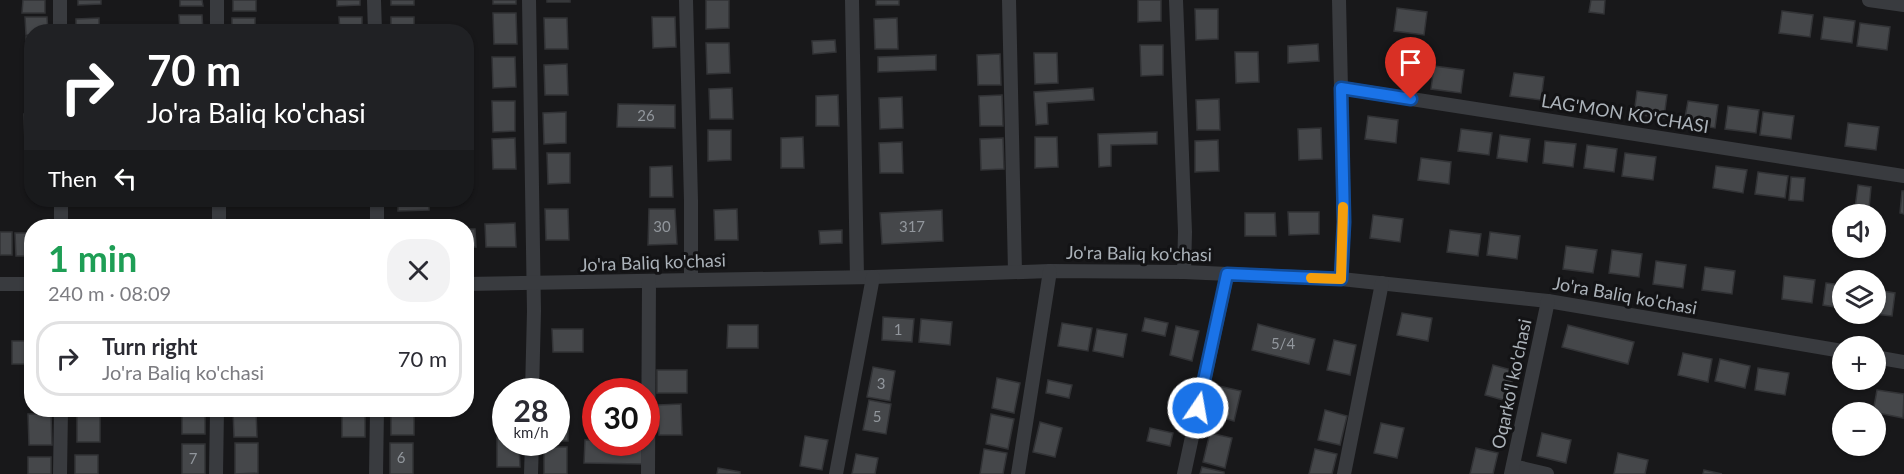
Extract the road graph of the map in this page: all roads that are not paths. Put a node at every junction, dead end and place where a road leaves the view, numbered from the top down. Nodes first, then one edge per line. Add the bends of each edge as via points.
1 (60, 0) edge
2 (217, 0) edge
3 (374, 0) edge
4 (529, 0) edge
5 (686, 0) edge
6 (852, 0) edge
7 (1009, 0) edge
8 (1176, 0) edge
9 (1339, 0) edge
10 (1869, 0) edge
11 (1904, 5) edge
12 (60, 24) edge
13 (217, 24) edge
14 (375, 24) edge
15 (1341, 88) junction
16 (1904, 176) edge
17 (1050, 270) junction
18 (1016, 272) junction
19 (1184, 272) junction
20 (1227, 274) junction
21 (857, 277) junction
22 (873, 277) junction
23 (1341, 279) junction
24 (691, 280) junction
25 (649, 281) junction
26 (1382, 283) junction
27 (0, 284) edge
28 (24, 284) edge
29 (474, 284) edge
30 (532, 284) junction
31 (1548, 301) junction
32 (1832, 349) edge
33 (1886, 359) edge
34 (1904, 362) edge
35 (532, 378) edge
36 (61, 417) edge
37 (217, 417) edge
38 (377, 417) edge
39 (532, 456) edge
40 (1512, 470) edge
41 (60, 474) edge
42 (216, 474) edge
43 (376, 474) edge
44 (531, 474) edge
45 (648, 474) edge
46 (836, 474) edge
47 (1018, 474) edge
48 (1184, 474) edge
49 (1344, 474) edge
50 (1547, 474) edge

1 - 12 street
2 - 13 street
3 - 14 street
4 - 30 street
5 - 24 street
6 - 21 street
7 - 18 street
8 - 19 street
9 - 15 street
10 - 11 street
15 - 16 street, LAG'MON KO'CHASI
15 - 23 street
17 - 18 street, Jo'ra Baliq ko'chasi
17 - 19 street, Jo'ra Baliq ko'chasi
17 - 47 street
18 - 22 street, Jo'ra Baliq ko'chasi
19 - 20 street, Jo'ra Baliq ko'chasi
20 - 23 street, Jo'ra Baliq ko'chasi
20 - 48 street
21 - 22 street, Jo'ra Baliq ko'chasi
21 - 24 street, Jo'ra Baliq ko'chasi
22 - 46 street
23 - 26 street, Jo'ra Baliq ko'chasi
24 - 25 street, Jo'ra Baliq ko'chasi
25 - 30 street, Jo'ra Baliq ko'chasi
25 - 45 street
26 - 31 street, Jo'ra Baliq ko'chasi
26 - 49 street
27 - 28 street
29 - 30 street, Jo'ra Baliq ko'chasi
30 - 35 street
31 - 32 street, Jo'ra Baliq ko'chasi
31 - 40 street, Oqarko'l ko'chasi
33 - 34 street
36 - 41 street
37 - 42 street
38 - 43 street
39 - 44 street
40 - 50 street

